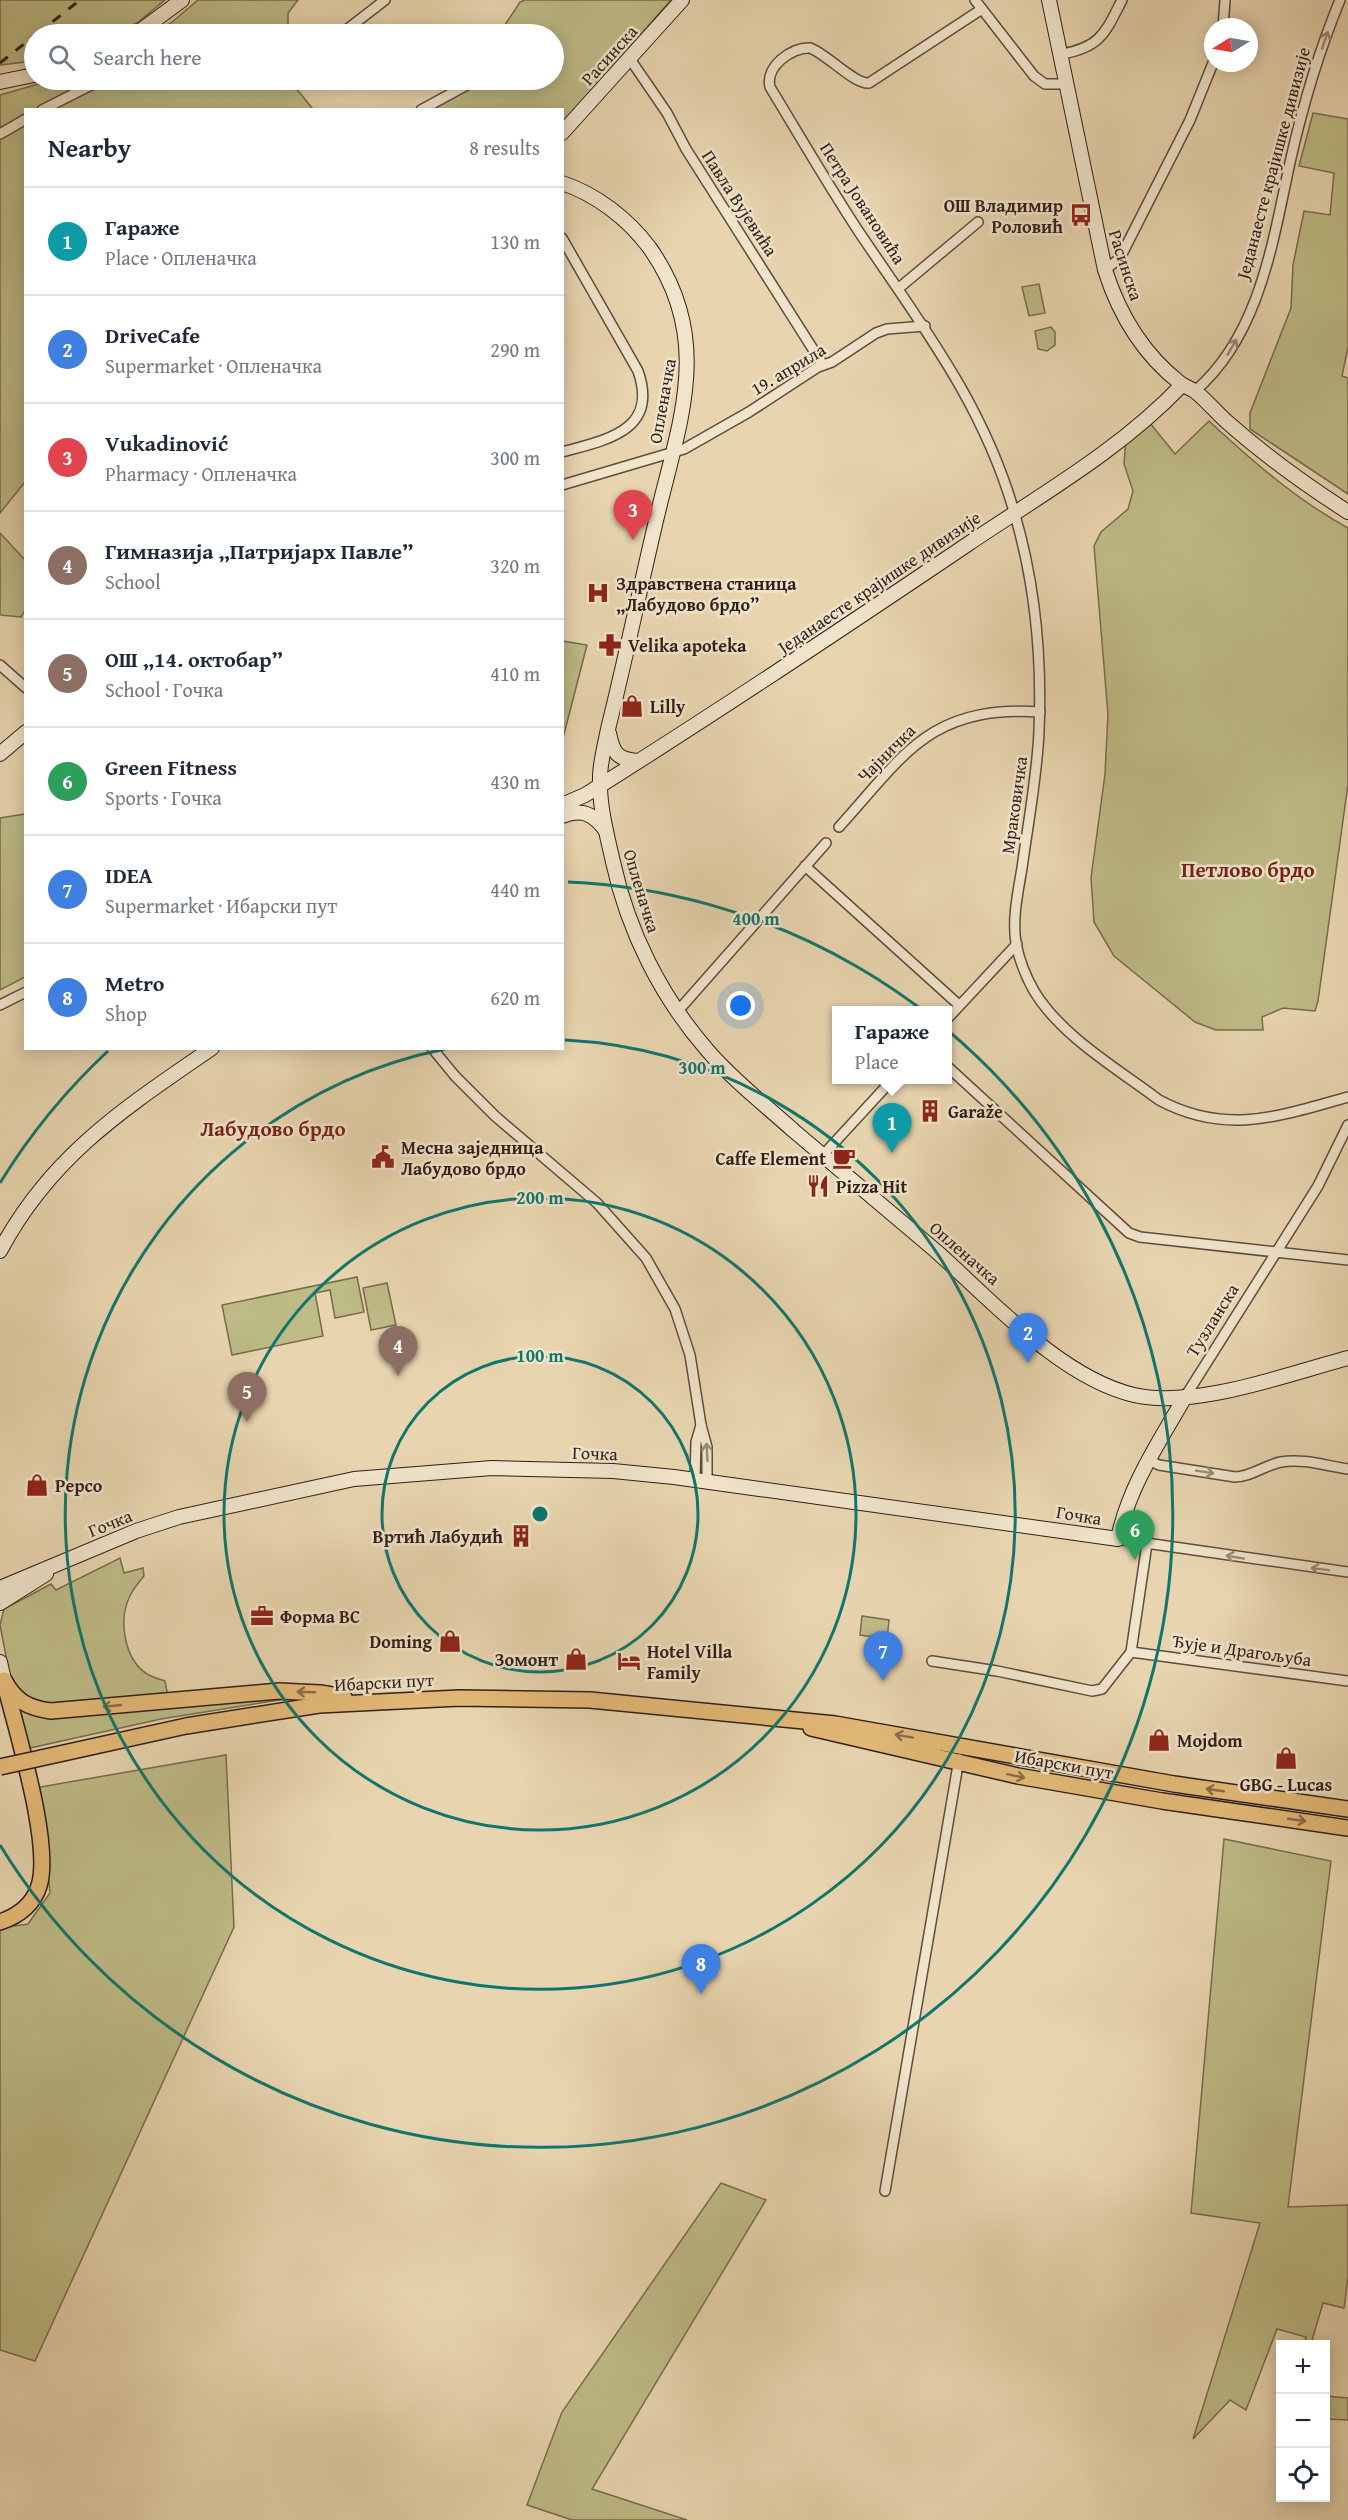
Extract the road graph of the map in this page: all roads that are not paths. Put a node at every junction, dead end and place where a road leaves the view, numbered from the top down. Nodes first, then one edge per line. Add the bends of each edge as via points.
1 (182, 0) edge
2 (385, 0) edge
3 (682, 0) edge
4 (975, 0) edge
5 (1049, 0) edge
6 (1122, 0) edge
7 (1225, 0) edge
8 (1340, 0) edge
9 (982, 9) junction
10 (1224, 18) edge
11 (150, 24) edge
12 (354, 24) edge
13 (1062, 54) junction
14 (630, 59) junction
15 (1209, 72) edge
16 (24, 77) edge
17 (5, 82) edge
18 (1068, 84) junction
19 (81, 90) edge
20 (458, 90) edge
21 (46, 108) edge
22 (426, 108) edge
23 (24, 120) edge
24 (564, 131) edge
25 (0, 134) edge
26 (564, 184) edge
27 (978, 222) dead end
28 (564, 242) edge
29 (1105, 270) junction
30 (899, 288) junction
31 (925, 326) junction
32 (823, 365) junction
33 (1182, 385) junction
34 (1195, 391) junction
35 (564, 451) edge
36 (672, 454) junction
37 (564, 484) edge
38 (1348, 512) edge
39 (1015, 513) junction
40 (0, 666) edge
41 (24, 686) edge
42 (1040, 712) junction
43 (608, 729) junction
44 (24, 734) edge
45 (0, 754) edge
46 (638, 761) junction
47 (600, 786) junction
48 (585, 795) junction
49 (564, 804) edge
50 (564, 814) edge
51 (564, 816) edge
52 (839, 827) dead end
53 (606, 831) junction
54 (826, 843) dead end
55 (805, 866) junction
56 (1017, 944) junction
57 (24, 993) edge
58 (0, 1005) edge
59 (959, 1005) junction
60 (677, 1012) junction
61 (952, 1013) edge
62 (209, 1050) edge
63 (434, 1050) edge
64 (952, 1071) edge
65 (888, 1084) edge
66 (1348, 1097) edge
67 (1348, 1125) edge
68 (823, 1155) junction
69 (1277, 1250) junction
70 (0, 1251) edge
71 (1348, 1260) edge
72 (1348, 1358) edge
73 (1185, 1397) junction
74 (1148, 1460) junction
75 (1348, 1469) edge
76 (701, 1480) junction
77 (1118, 1539) junction
78 (1147, 1544) junction
79 (52, 1568) junction
80 (1348, 1572) edge
81 (0, 1588) edge
82 (0, 1603) edge
83 (1131, 1652) junction
84 (932, 1661) dead end
85 (0, 1662) edge
86 (4, 1680) junction
87 (1348, 1681) edge
88 (364, 1701) junction
89 (0, 1707) edge
90 (776, 1719) junction
91 (962, 1747) junction
92 (959, 1763) junction
93 (0, 1767) edge
94 (1348, 1809) edge
95 (1348, 1828) edge
96 (0, 1911) edge
97 (0, 1922) edge
98 (885, 2191) dead end

1 - 11 street
2 - 12 street
3 - 14 street, Расинска
4 - 9 street
5 - 13 street, Расинска
6 - 13 street via 1096,43
7 - 10 street
34 -> 8 street, Једанаесте крајишке дивизије via 1229,354 1260,285 1298,129
9 - 18 street via 1040,81 1053,86
9 - 30 street, Петра Јовановића via 869,83 861,83 822,53 805,47 774,67 769,78 770,87 815,162
13 - 18 street, Расинска
14 - 24 street, Расинска
14 - 32 street, Павла Вујевића
15 - 29 street via 1190,120 1120,258
16 - 17 street
18 - 29 street, Расинска
19 - 21 street
20 - 22 street
23 - 25 street
26 - 36 street, Опленачка via 592,196 633,227 656,258 680,304 688,363
27 - 30 street, Петра Јовановића
28 - 35 street via 638,371 643,390 638,413 618,436
29 - 33 street, Расинска via 1116,302 1132,329
30 - 31 street, Мраковичка
31 - 32 street, 19. априла via 882,330
31 - 39 street, Мраковичка via 972,407
32 - 36 street, 19. априла
33 - 34 street, Расинска
33 - 39 street, Једанаесте крајишке дивизије via 1126,438
34 - 38 street, Расинска via 1267,454
36 - 37 street, 19. априла
36 - 43 street, Опленачка
39 - 42 street, Мраковичка via 1034,616
39 - 46 street, Једанаесте крајишке дивизије
40 - 41 street
42 - 52 street, Чајничка via 971,715 929,732 899,759
42 - 56 street, Мраковичка via 1036,775 1016,912
43 - 46 street via 616,755
43 - 47 street, Опленачка
44 - 45 street
46 - 47 street, Једанаесте крајишке дивизије
47 - 48 street, Једанаесте крајишке дивизије
47 - 53 street, Опленачка
48 - 49 street, Једанаесте крајишке дивизије
48 - 50 street, Једанаесте крајишке дивизије
51 - 53 street via 585,813
53 - 60 street, Опленачка via 627,912 656,977
54 - 55 street
55 - 59 street
55 - 60 street
56 - 59 street
56 - 66 street, Мраковичка via 1029,981 1054,1018 1171,1106 1202,1117 1243,1122 1290,1114
57 - 58 street
59 - 61 street
60 - 68 street, Опленачка via 722,1066
62 - 70 street via 123,1110 79,1148 34,1195
63 - 76 street via 495,1116 602,1208 646,1258 672,1302 696,1383 701,1425 696,1442
64 - 69 street via 1129,1233
65 - 68 street
67 - 69 street, Тузланска via 1318,1186
68 - 73 street, Опленачка via 1073,1369 1107,1387 1134,1395
69 - 71 street
69 - 73 street, Тузланска
72 - 73 street, Опленачка
73 - 74 street, Тузланска
74 -> 75 street via 1235,1477 1292,1461
74 - 77 street, Тузланска
76 - 77 street, Гочка
76 - 79 street, Гочка via 613,1471 492,1468 354,1479 179,1517 136,1531
77 - 78 street, Гочка
80 -> 78 street, Гочка
78 - 83 street
79 - 81 street, Гочка
79 - 82 street, Гочка
83 - 84 street via 1108,1685 1097,1691
83 - 87 street, Ђује и Драгољуба
85 - 86 street
88 -> 86 main road via 279,1691 51,1711 21,1702
86 - 97 main road via 42,1859 32,1899 21,1912
88 - 90 main road, Ибарски пут via 590,1700
88 - 93 main road, Ибарски пут, bridge via 224,1719
89 - 96 main road via 31,1831 33,1862 22,1897
91 -> 90 main road, Ибарски пут via 835,1724
90 - 92 main road, Ибарски пут
91 - 92 street
94 -> 91 main road, Ибарски пут
92 -> 95 main road, Ибарски пут via 1152,1799
92 - 98 street

